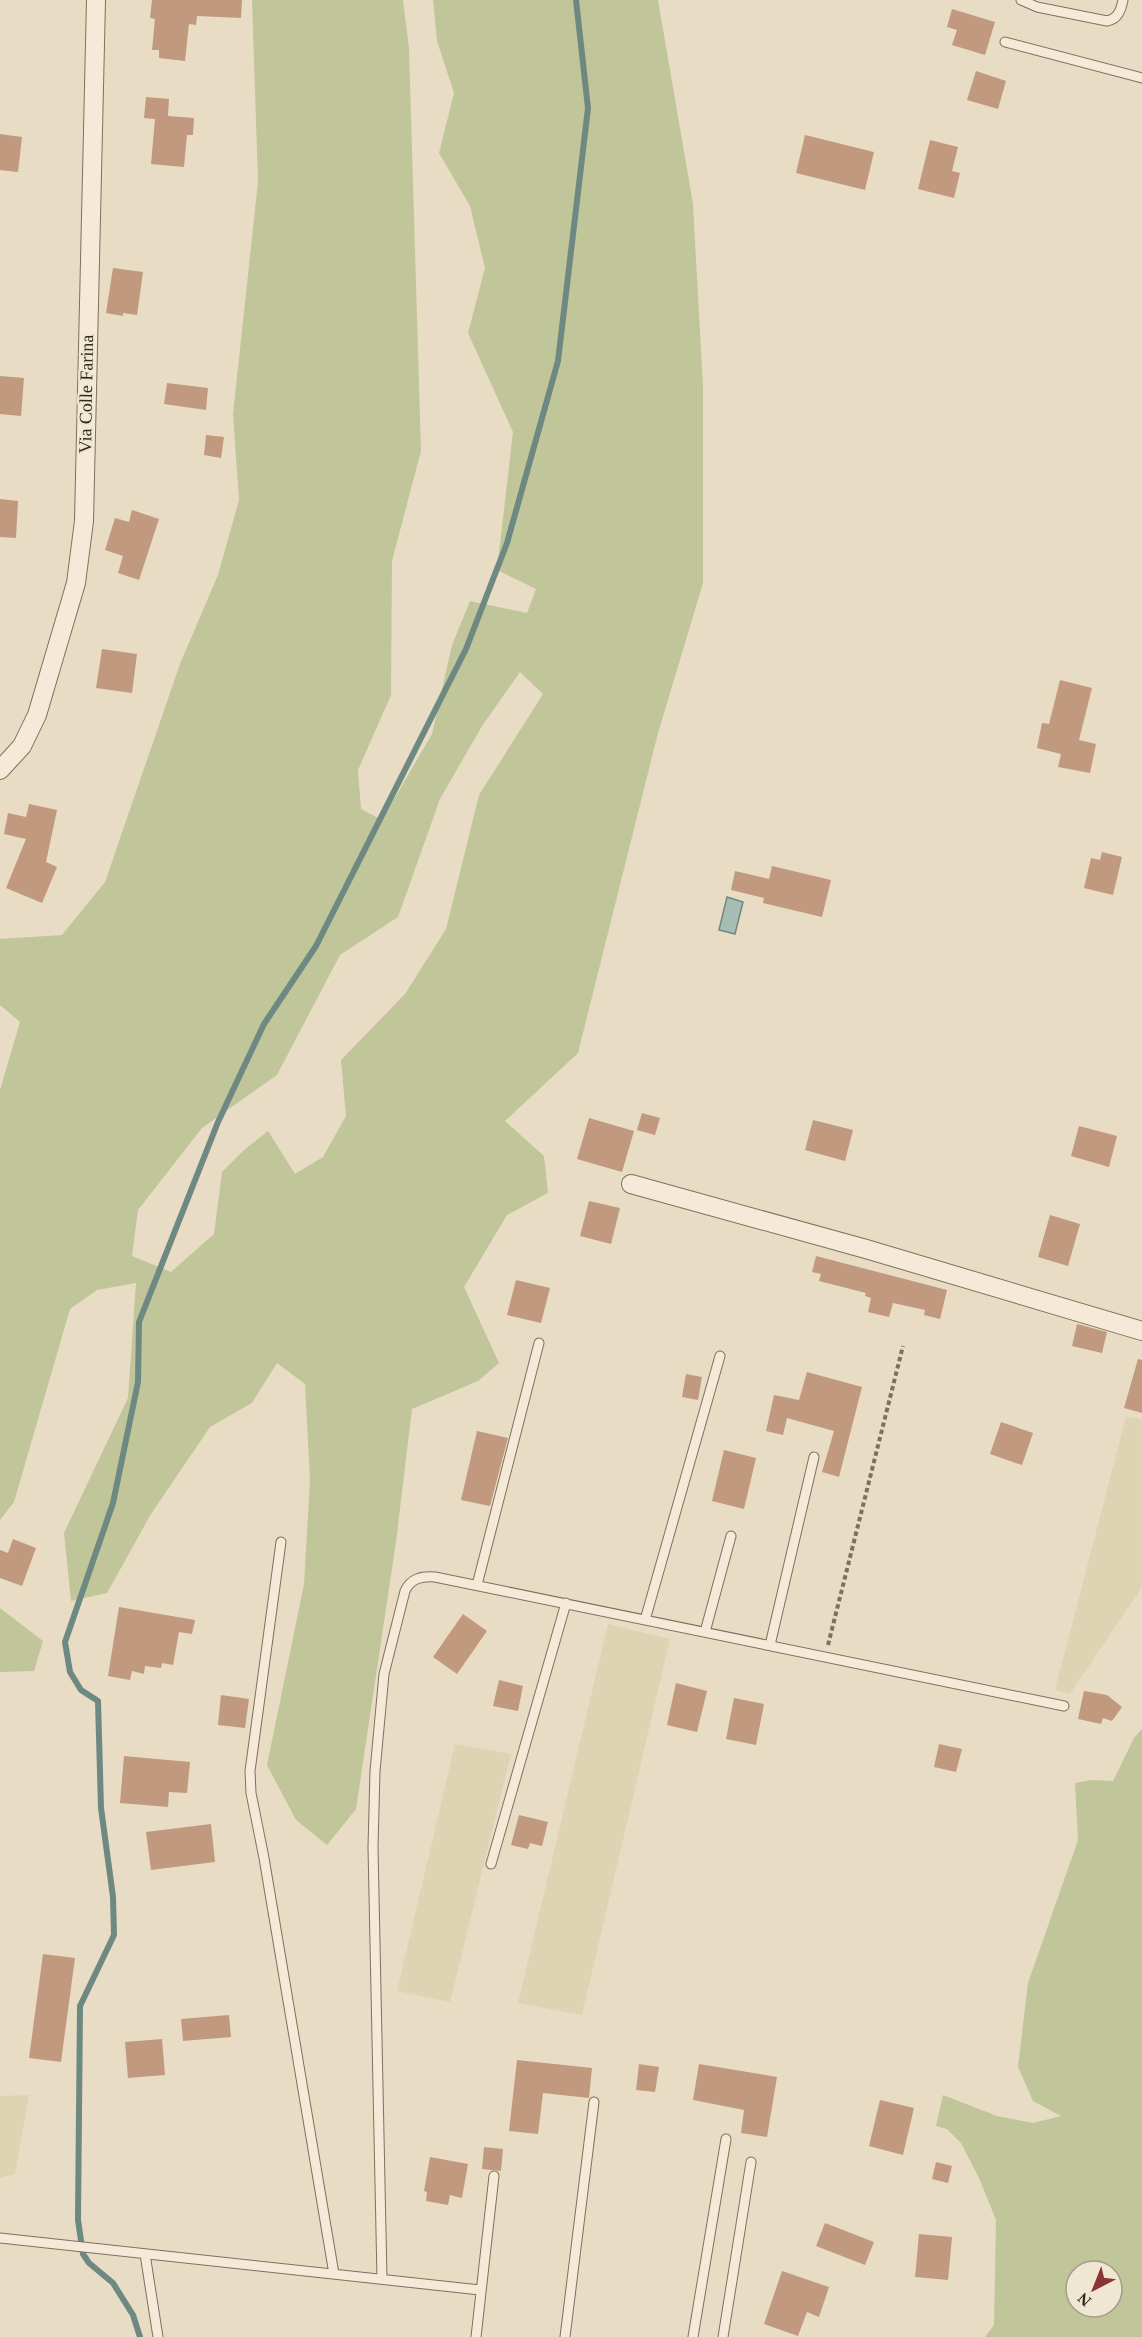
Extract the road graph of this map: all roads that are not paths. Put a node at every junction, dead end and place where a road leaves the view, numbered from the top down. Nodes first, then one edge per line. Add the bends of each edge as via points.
1 (96, 0) edge
2 (1021, 0) edge
3 (1123, 0) edge
4 (1005, 42) dead end
5 (1142, 78) edge
6 (0, 770) edge
7 (631, 1185) dead end
8 (1142, 1331) edge
9 (538, 1343) dead end
10 (720, 1356) dead end
11 (814, 1457) dead end
12 (731, 1536) dead end
13 (281, 1542) dead end
14 (477, 1585) junction
15 (566, 1603) junction
16 (645, 1620) junction
17 (705, 1632) junction
18 (770, 1646) junction
19 (1064, 1706) dead end
20 (491, 1864) dead end
21 (594, 2102) dead end
22 (726, 2139) dead end
23 (751, 2162) dead end
24 (494, 2176) dead end
25 (0, 2238) edge
26 (145, 2254) junction
27 (334, 2274) junction
28 (382, 2279) junction
29 (480, 2290) junction
30 (158, 2337) edge
31 (476, 2337) edge
32 (565, 2337) edge
33 (693, 2337) edge
34 (723, 2337) edge

1 - 6 street, Via Colle Farina via 81,551 76,583 37,714 22,746
2 - 3 lane via 1037,7 1107,21 1119,15
4 - 5 lane
7 - 8 street via 866,1249
9 - 14 lane
10 - 16 lane
11 - 18 lane
12 - 17 lane
13 - 27 lane via 250,1771 251,1793
14 - 15 lane
14 - 28 lane via 435,1577 412,1580 405,1591 384,1674 373,1847
15 - 16 lane
15 - 20 lane
16 - 17 lane
17 - 18 lane
18 - 19 lane
21 - 32 lane
22 - 33 lane
23 - 34 lane
24 - 29 lane
25 - 26 lane
26 - 27 lane
26 - 30 lane
27 - 28 lane
28 - 29 lane
29 - 31 lane

